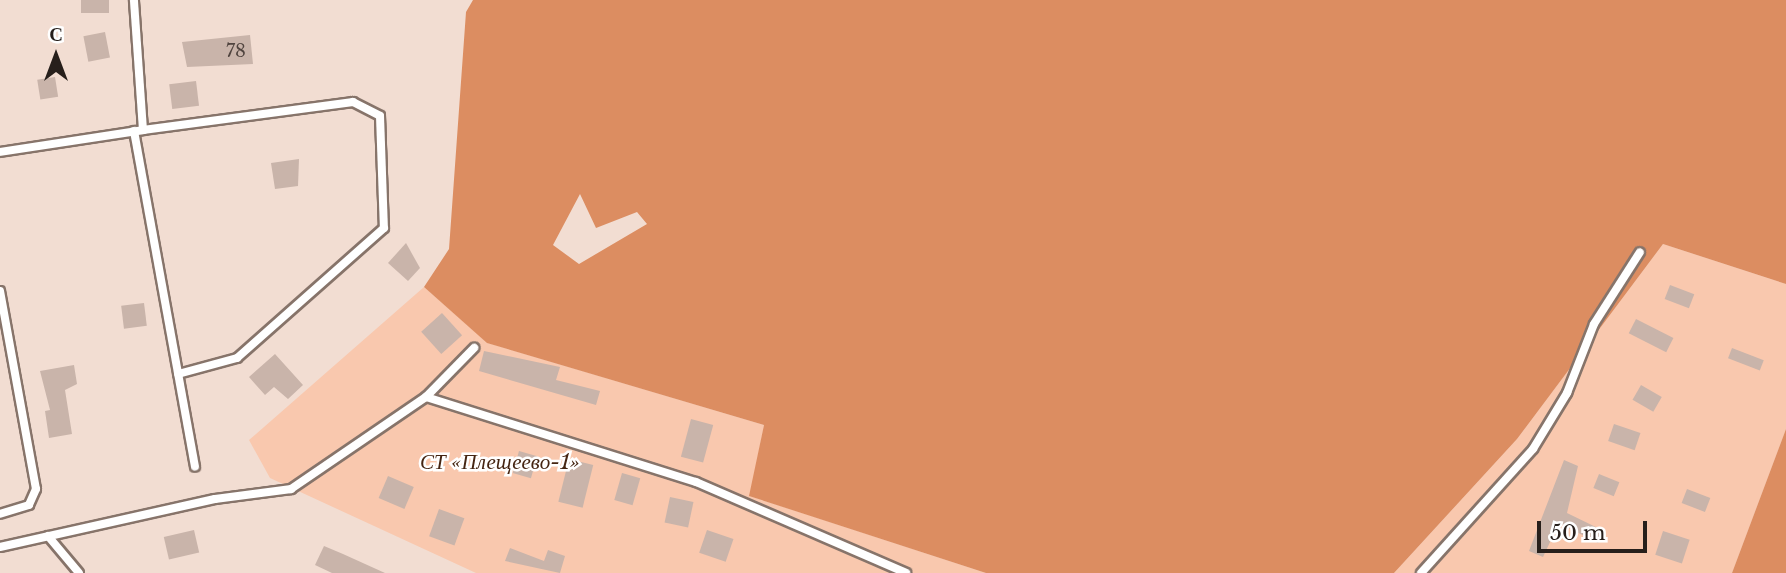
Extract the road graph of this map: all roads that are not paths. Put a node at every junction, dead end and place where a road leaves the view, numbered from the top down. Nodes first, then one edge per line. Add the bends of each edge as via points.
1 (134, 0) edge
2 (139, 131) junction
3 (0, 152) edge
4 (1640, 252) dead end
5 (0, 291) edge
6 (474, 348) dead end
7 (178, 374) junction
8 (426, 397) junction
9 (195, 466) dead end
10 (0, 514) edge
11 (48, 536) junction
12 (0, 547) edge
13 (79, 573) edge
14 (906, 573) edge
15 (1421, 573) edge

1 - 2 lane
2 - 3 lane
2 - 7 lane
2 - 7 lane via 353,102 380,116 384,228 237,358
4 - 15 lane via 1594,324 1567,393 1533,449
5 - 10 lane via 36,489 29,505
6 - 8 lane
7 - 9 lane
8 - 11 lane via 291,489 215,499
8 - 14 lane via 696,482
11 - 12 lane
11 - 13 lane

